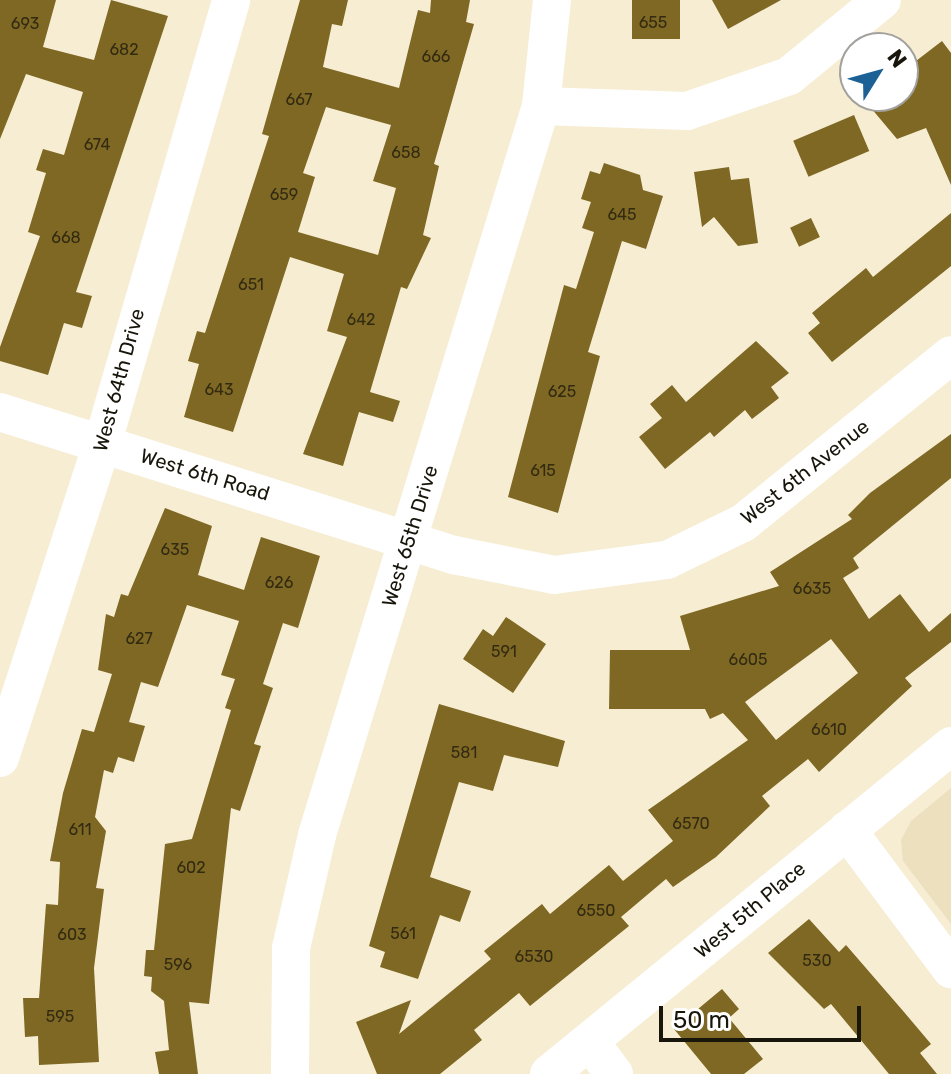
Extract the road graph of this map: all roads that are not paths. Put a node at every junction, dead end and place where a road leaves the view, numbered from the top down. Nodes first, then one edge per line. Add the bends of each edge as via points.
1 (231, 0) edge
2 (552, 0) edge
3 (882, 0) edge
4 (541, 106) junction
5 (951, 355) edge
6 (0, 412) edge
7 (102, 445) junction
8 (410, 537) junction
9 (951, 746) edge
10 (0, 758) edge
11 (847, 830) junction
12 (951, 969) edge
13 (590, 1042) junction
14 (290, 1074) edge
15 (549, 1074) edge
16 (614, 1074) edge

1 - 7 street, West 64th Drive
2 - 4 street, West 65th Drive
3 - 4 street via 789,76 687,111
4 - 8 street, West 65th Drive
5 - 8 street, West 6th Avenue via 743,523 667,560 554,575 454,555
6 - 7 street, West 6th Road
7 - 8 street, West 6th Road
7 - 10 street, West 64th Drive
8 - 14 street, West 65th Drive via 317,835 291,948
9 - 11 street, West 5th Place
11 - 12 street
11 - 13 street, West 5th Place
13 - 15 street, West 5th Place
13 - 16 street

